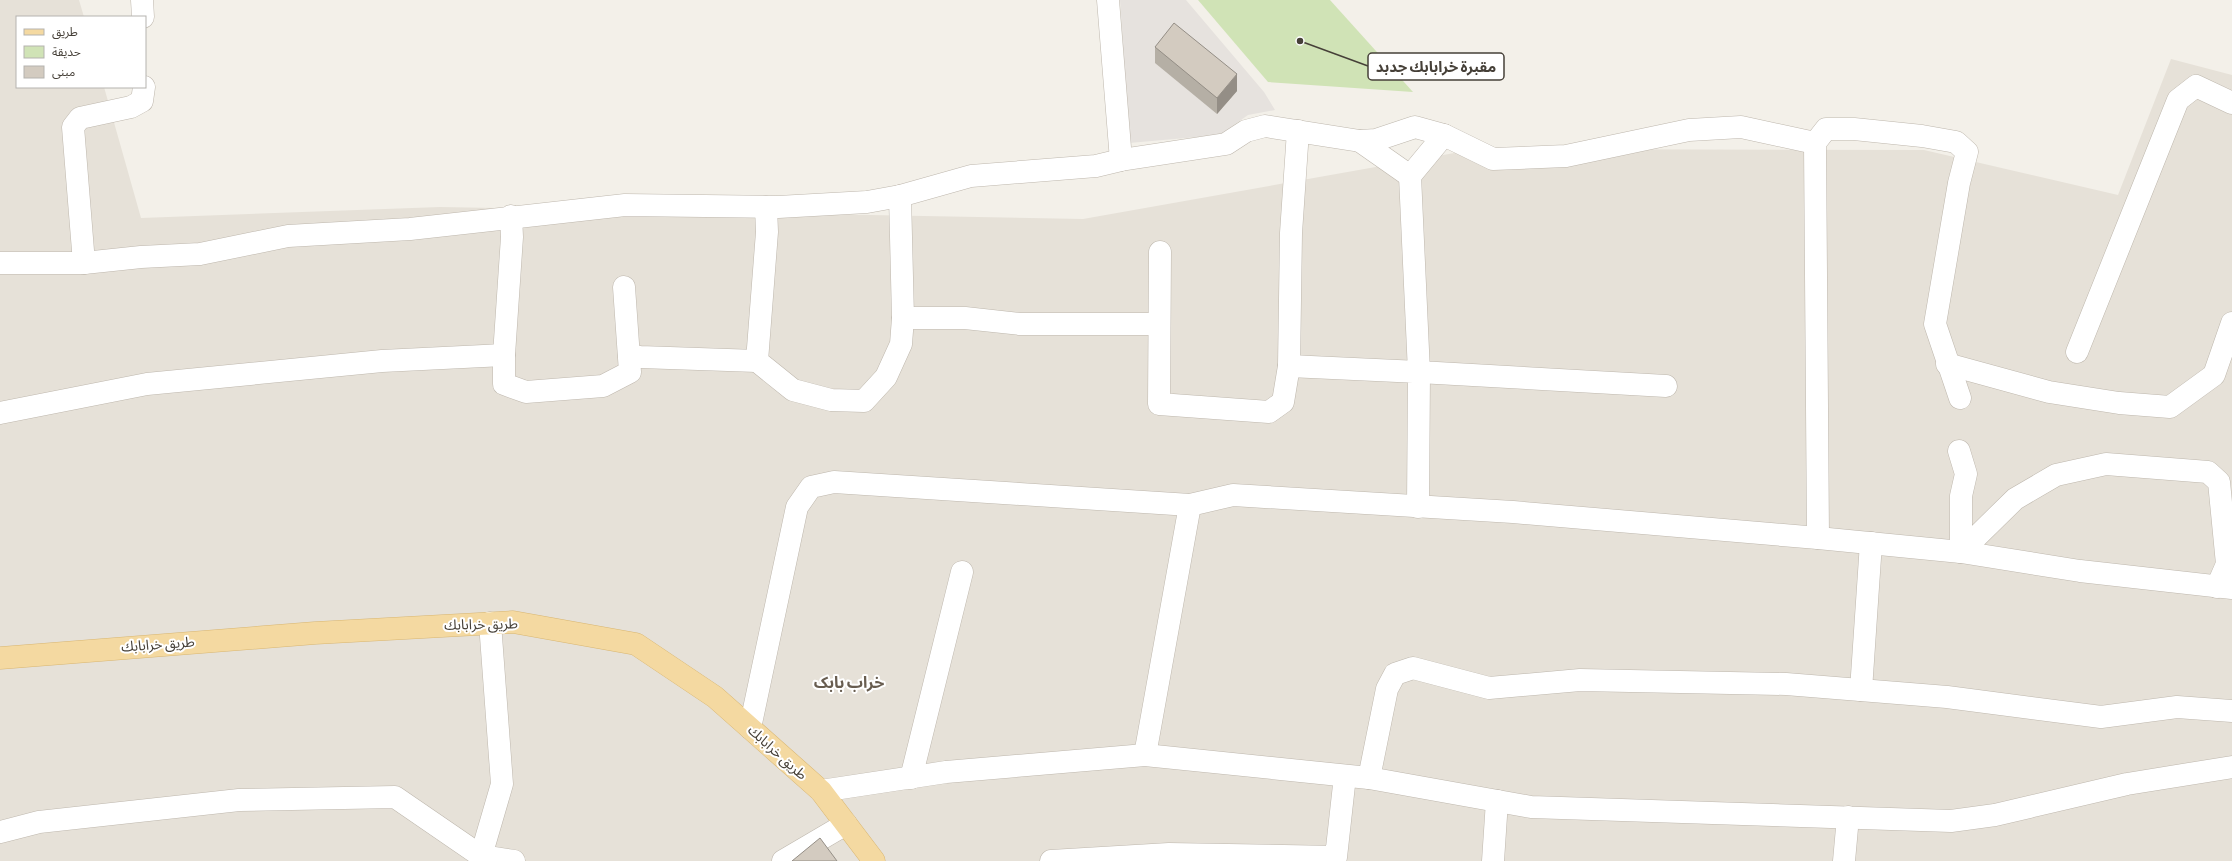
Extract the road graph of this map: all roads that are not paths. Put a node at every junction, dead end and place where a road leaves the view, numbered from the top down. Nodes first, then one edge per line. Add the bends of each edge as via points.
1 (142, 0) edge
2 (1108, 0) edge
3 (143, 16) edge
4 (145, 88) edge
5 (2232, 103) edge
6 (1298, 131) junction
7 (1444, 134) junction
8 (1360, 141) junction
9 (1815, 143) junction
10 (1121, 160) junction
11 (1410, 176) junction
12 (900, 196) junction
13 (766, 207) junction
14 (511, 216) junction
15 (1160, 252) dead end
16 (84, 262) junction
17 (0, 263) edge
18 (624, 287) dead end
19 (903, 318) junction
20 (2232, 323) edge
21 (1159, 324) junction
22 (2077, 352) dead end
23 (504, 355) junction
24 (628, 355) junction
25 (757, 362) junction
26 (1947, 364) junction
27 (1289, 366) junction
28 (1419, 372) junction
29 (2223, 372) edge
30 (1666, 386) dead end
31 (1960, 398) dead end
32 (0, 413) edge
33 (1959, 451) dead end
34 (1190, 505) junction
35 (1418, 507) junction
36 (1818, 538) junction
37 (1871, 543) junction
38 (1961, 552) junction
39 (962, 572) dead end
40 (2225, 587) edge
41 (490, 623) junction
42 (0, 658) edge
43 (1861, 690) junction
44 (2232, 712) edge
45 (750, 728) junction
46 (1145, 755) junction
47 (2232, 767) edge
48 (1345, 776) junction
49 (911, 778) junction
50 (1369, 778) junction
51 (821, 791) junction
52 (1497, 801) junction
53 (1848, 818) junction
54 (846, 824) junction
55 (0, 832) edge
56 (470, 855) edge
57 (514, 861) edge
58 (783, 861) edge
59 (874, 861) edge
60 (1051, 861) edge
61 (1493, 861) edge
62 (1844, 861) edge

1 - 3 street
2 - 10 street
4 - 16 street via 142,101 131,108 80,118 73,127
5 - 22 street via 2196,86 2178,100
6 - 8 street
6 - 10 street via 1265,126 1246,131 1226,144
6 - 27 street via 1290,233
7 - 8 street via 1416,127 1376,140
7 - 9 street via 1493,159 1566,156 1689,130 1741,127
7 - 11 street
8 - 11 street
9 - 26 street via 1826,129 1854,129 1956,142 1967,152 1959,184 1935,324
9 - 36 street
10 - 12 street via 1096,166 971,176
11 - 28 street
12 - 13 street via 867,202
12 - 19 street
13 - 14 street via 625,205
13 - 25 street
14 - 16 street via 410,229 288,236 200,254
14 - 23 street via 512,237
15 - 21 street
16 - 17 street
18 - 24 street
19 - 21 street via 965,318 1020,324
19 - 25 street via 901,344 889,371 864,401 831,400 793,390
20 - 29 street
21 - 27 street via 1159,404 1269,412 1283,402
23 - 24 street via 504,384 526,392 603,386 630,372
23 - 32 street via 382,361 147,384
24 - 25 street
26 - 29 street via 2049,392 2119,403 2170,407
26 - 31 street
27 - 28 street
28 - 30 street
28 - 35 street
33 - 38 street via 1966,474 1961,496
34 - 35 street via 1233,495
34 - 45 street via 834,482 811,487 797,507
34 - 46 street
35 - 36 street via 1513,512
36 - 37 street
37 - 38 street
37 - 43 street
38 - 40 street via 2080,571
38 - 40 street via 2015,499 2056,475 2106,464 2208,472 2219,482 2227,564
39 - 49 street
41 - 42 main road, طريق خرابابك via 315,633
41 - 45 main road, طريق خرابابك via 513,622 636,644 715,697
41 - 56 street via 502,784
43 - 44 street via 1947,697 2101,717 2177,707
43 - 50 street via 1786,684 1580,680 1489,688 1413,668 1396,674 1387,689
45 - 51 main road, طريق خرابابك
46 - 48 street
46 - 49 street via 946,772
47 - 53 street via 2127,784 1995,815 1951,821
48 - 50 street
48 - 60 street via 1336,857 1169,854
49 - 51 street
50 - 52 street
51 - 54 main road, طريق خرابابك
52 - 53 street via 1531,807
52 - 61 street
53 - 62 street
54 - 58 street
54 - 59 main road, طريق خرابابك
55 - 56 street via 39,822 239,800 395,797
56 - 57 street

